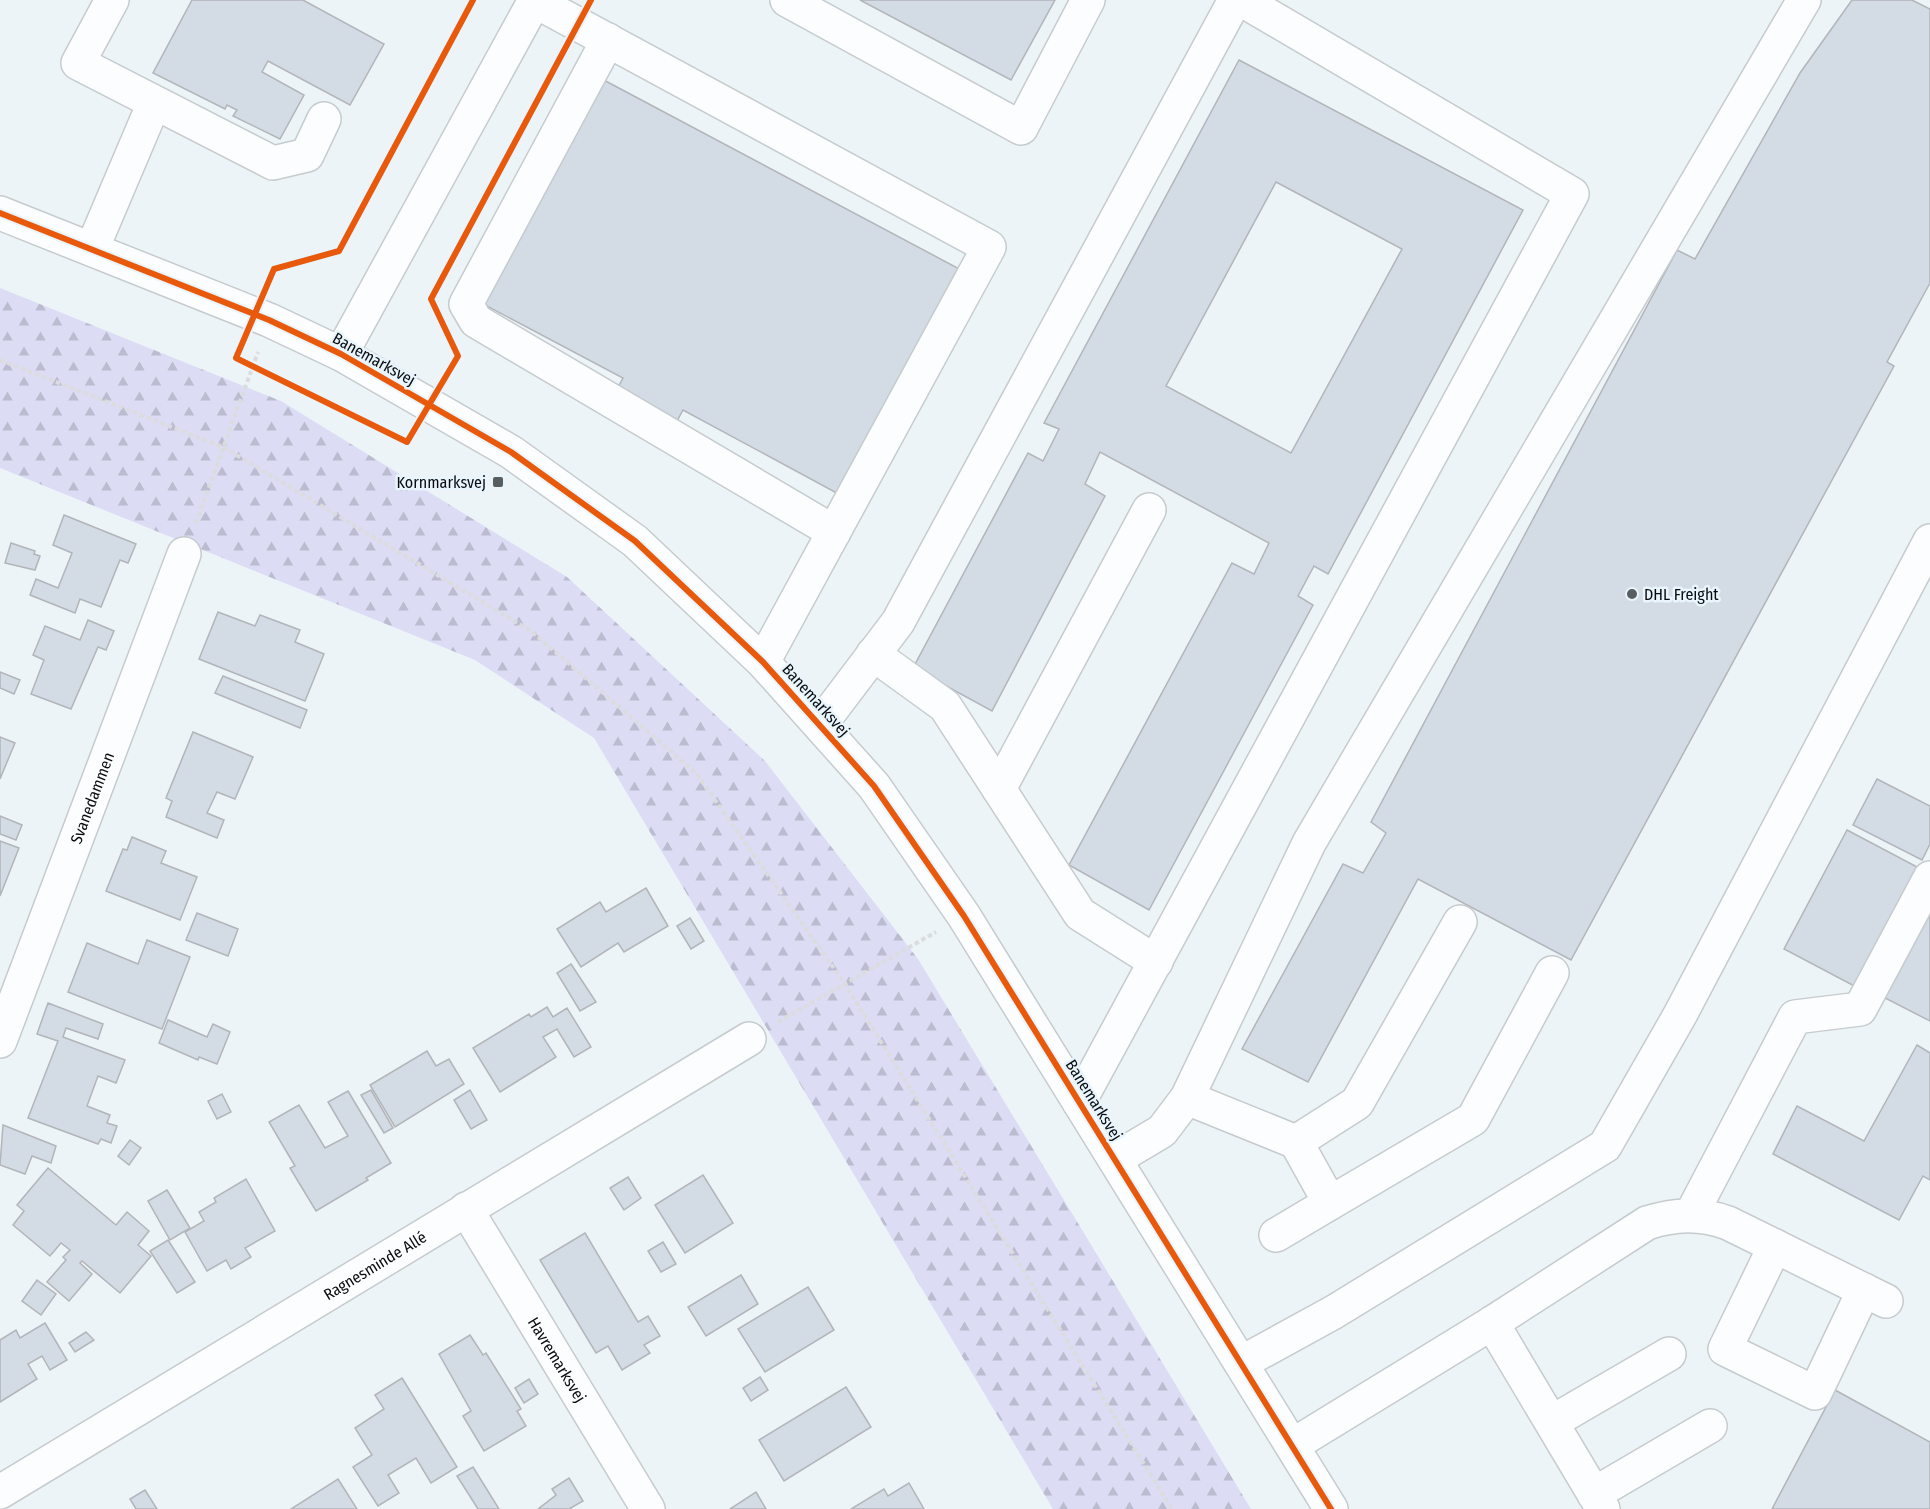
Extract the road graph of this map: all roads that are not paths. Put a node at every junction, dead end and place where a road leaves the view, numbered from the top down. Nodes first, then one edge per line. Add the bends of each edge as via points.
1 (112, 0) edge
2 (535, 0) edge
3 (787, 0) edge
4 (1088, 0) edge
5 (1235, 0) edge
6 (1242, 0) edge
7 (1804, 0) edge
8 (608, 40) junction
9 (154, 103) junction
10 (324, 119) dead end
11 (0, 213) edge
12 (92, 249) junction
13 (341, 354) junction
14 (1149, 510) dead end
15 (834, 532) junction
16 (1930, 541) edge
17 (184, 554) road end
18 (873, 654) junction
19 (764, 662) junction
20 (820, 725) junction
21 (999, 789) junction
22 (1930, 878) edge
23 (1460, 922) dead end
24 (1156, 962) junction
25 (1552, 974) dead end
26 (749, 1039) road end
27 (0, 1041) edge
28 (1187, 1098) junction
29 (1079, 1102) junction
30 (1296, 1142) junction
31 (1115, 1159) junction
32 (1330, 1203) junction
33 (466, 1209) junction
34 (1691, 1215) junction
35 (1276, 1235) dead end
36 (1775, 1246) junction
37 (1492, 1323) junction
38 (1670, 1354) dead end
39 (1241, 1363) junction
40 (1551, 1422) junction
41 (1710, 1426) dead end
42 (1293, 1445) junction
43 (0, 1492) edge
44 (1599, 1501) edge
45 (648, 1509) edge
46 (1330, 1509) edge

1 - 9 street via 78,63
2 - 8 street
2 - 13 street
3 - 4 street via 1021,128
5 - 18 street via 898,622
6 - 24 street via 1572,194
7 - 28 street via 1309,843
8 - 15 street via 466,304 476,321
8 - 15 street via 989,247
9 - 10 street via 273,163 307,155
9 - 12 street
11 - 12 street, Banemarksvej
12 - 13 street, Banemarksvej via 269,320
13 - 19 street, Banemarksvej via 511,452 636,542
14 - 21 street
15 - 19 street
16 - 39 street via 1680,1015 1605,1146 1334,1312
17 - 27 street, Svanedammen
18 - 20 street
18 - 21 street via 945,705
19 - 20 street, Banemarksvej
20 - 29 street, Banemarksvej via 874,786 964,916
21 - 24 street via 1080,914
22 - 34 street via 1860,1009 1796,1017
23 - 30 street via 1357,1103
24 - 29 street
25 - 32 street via 1473,1119
26 - 33 street, Ragnesminde Allé
28 - 30 street
28 - 31 street via 1162,1131
29 - 31 street, Banemarksvej
30 - 32 street
31 - 39 street, Banemarksvej
32 - 35 street
33 - 43 street, Ragnesminde Allé
33 - 45 street, Havremarksvej
34 - 36 street via 1728,1222
34 - 37 street via 1647,1223
36 - 36 street via 1875,1296 1815,1393 1725,1349
37 - 40 street
37 - 42 street
38 - 40 street
39 - 42 street, Banemarksvej
40 - 44 street
41 - 44 street
42 - 46 street, Banemarksvej

